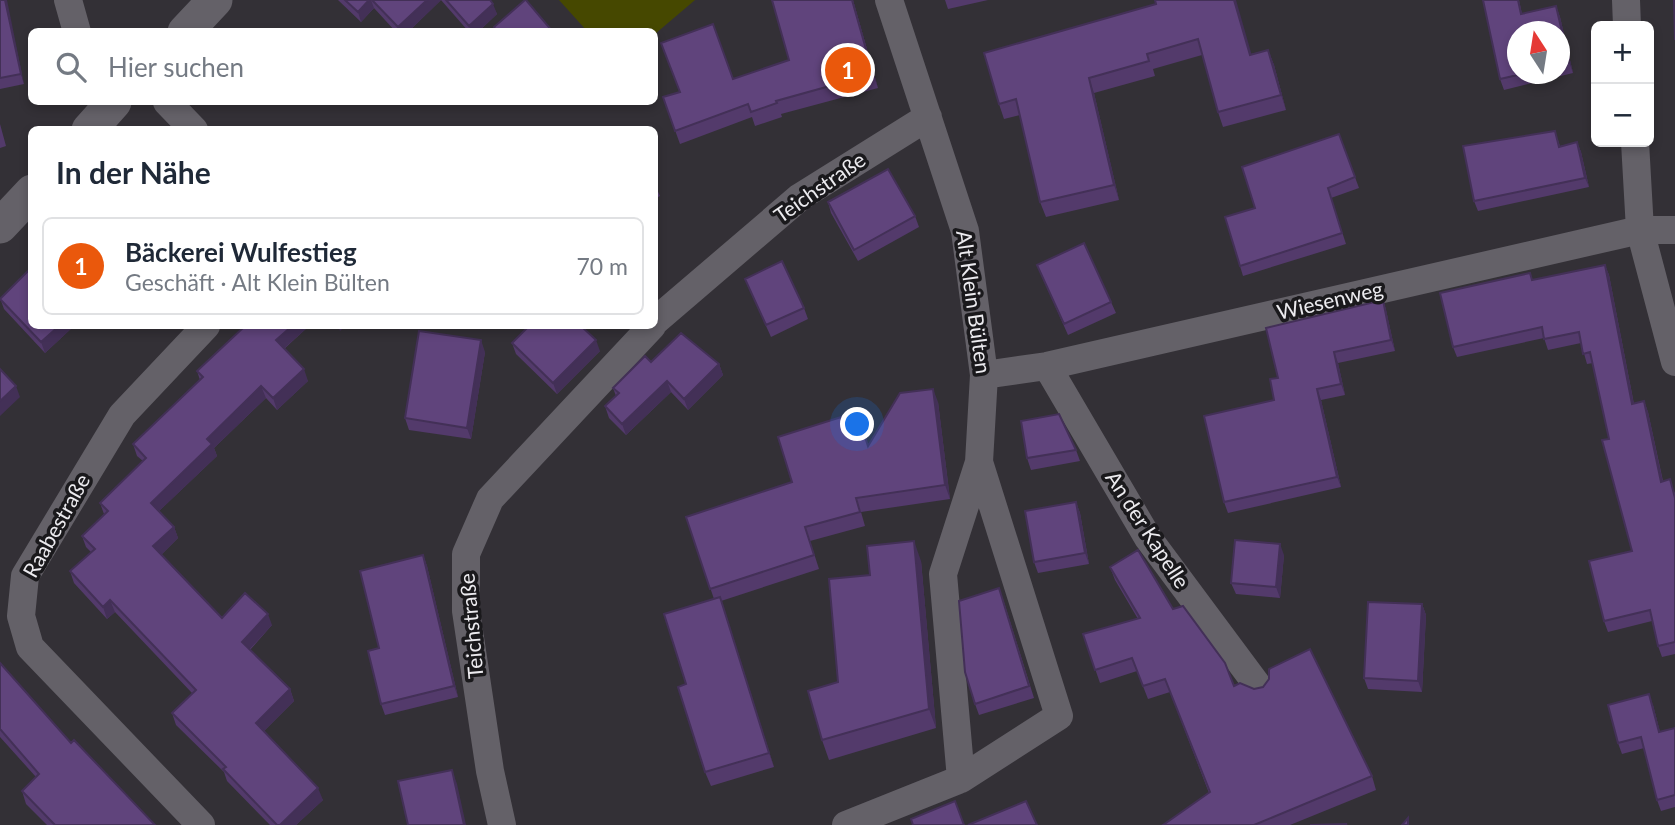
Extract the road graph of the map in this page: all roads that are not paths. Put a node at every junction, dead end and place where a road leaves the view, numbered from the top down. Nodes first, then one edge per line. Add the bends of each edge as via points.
1 (68, 0) edge
2 (215, 0) edge
3 (889, 0) edge
4 (1626, 0) edge
5 (1628, 21) edge
6 (76, 28) edge
7 (189, 28) edge
8 (111, 105) edge
9 (170, 105) edge
10 (928, 117) junction
11 (93, 126) edge
12 (190, 126) edge
13 (1635, 147) edge
14 (28, 196) edge
15 (0, 226) edge
16 (1640, 230) junction
17 (1675, 230) edge
18 (658, 320) edge
19 (203, 329) edge
20 (648, 329) edge
21 (1675, 362) edge
22 (1047, 366) junction
23 (984, 375) junction
24 (979, 462) junction
25 (1258, 686) edge
26 (961, 779) junction
27 (201, 825) edge
28 (502, 825) edge
29 (846, 825) edge

1 - 6 street
2 - 7 street
3 - 10 street, Alt Klein Bülten
4 - 5 street
8 - 11 street
9 - 12 street
10 - 18 street, Teichstraße via 800,197
10 - 23 street, Alt Klein Bülten via 965,231
13 - 16 street
14 - 15 street
16 - 17 street, Wiesenweg
16 - 21 street
16 - 22 street, Wiesenweg
19 - 27 street, Raabestraße via 122,415 25,576 21,616 30,647
20 - 28 street, Teichstraße via 490,499 466,554 466,611
22 - 23 street, Wiesenweg
22 - 25 street, An der Kapelle via 1148,538
23 - 24 street, Alt Klein Bülten
24 - 26 street, Alt Klein Bülten via 943,574
24 - 26 street via 1059,716
26 - 29 street

